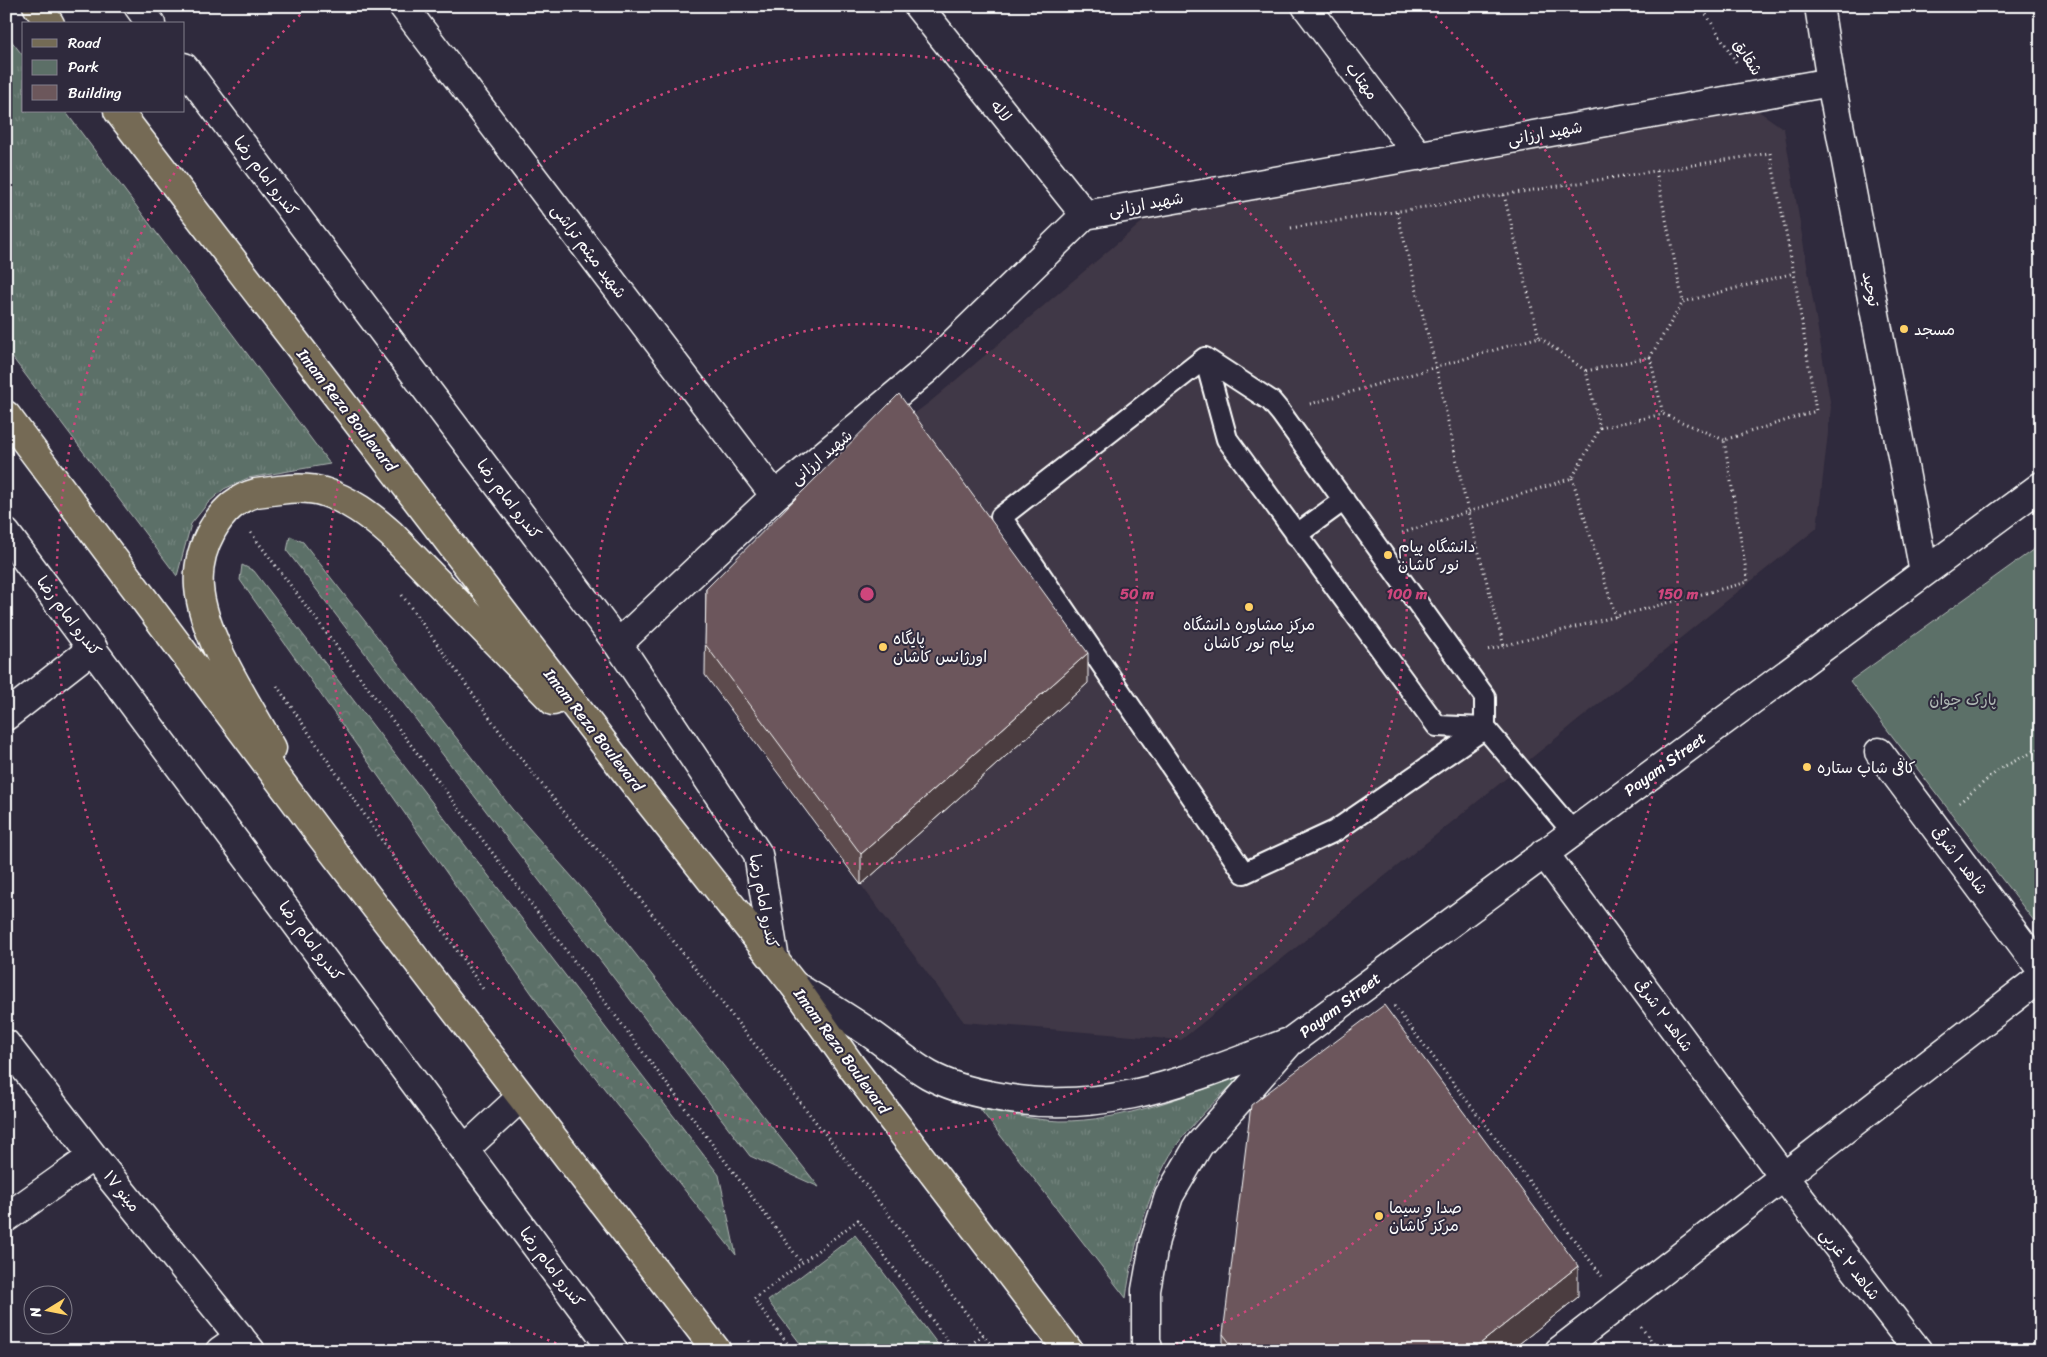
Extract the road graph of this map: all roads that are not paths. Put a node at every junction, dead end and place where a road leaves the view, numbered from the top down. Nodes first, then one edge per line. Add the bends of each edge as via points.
1 (37, 6) edge
2 (138, 6) edge
3 (403, 6) edge
4 (918, 6) edge
5 (1306, 6) edge
6 (1818, 6) edge
7 (49, 22) edge
8 (150, 22) edge
9 (185, 68) edge
10 (1831, 82) junction
11 (119, 112) edge
12 (1419, 156) junction
13 (1085, 215) junction
14 (1205, 358) junction
15 (6, 415) edge
16 (2041, 486) edge
17 (775, 496) junction
18 (1344, 500) junction
19 (6, 533) edge
20 (1296, 535) junction
21 (1924, 572) junction
22 (618, 644) junction
23 (93, 648) junction
24 (6, 716) edge
25 (1485, 728) junction
26 (1879, 752) dead end
27 (648, 800) junction
28 (1573, 832) junction
29 (321, 836) junction
30 (1544, 854) junction
31 (775, 960) junction
32 (2041, 969) edge
33 (2041, 976) edge
34 (794, 985) junction
35 (1290, 1042) junction
36 (6, 1044) edge
37 (521, 1097) junction
38 (465, 1149) junction
39 (94, 1156) junction
40 (1783, 1176) junction
41 (6, 1218) edge
42 (237, 1346) edge
43 (614, 1351) edge
44 (717, 1351) edge
45 (1069, 1351) edge
46 (1149, 1351) edge
47 (1559, 1351) edge
48 (1918, 1351) edge

1 - 7 main road
2 - 8 street
3 - 17 street, شهید میثم تراشی
4 - 13 street, لاله
5 - 12 street, مهتاب
6 - 10 street, توحید
9 - 22 street, کندرو امام رضا
10 - 12 street, شهید ارزانی
10 - 21 street, توحید
11 - 27 main road, Imam Reza Boulevard
12 - 13 street, شهید ارزانی
13 - 17 street, شهید ارزانی via 928,368
14 - 18 lane via 1271,400
14 - 20 lane via 1227,439
14 - 25 lane via 1001,517 1244,873 1335,831
15 - 29 main road
16 - 21 street, Payam Street
17 - 22 street, شهید ارزانی
18 - 20 lane
18 - 25 lane via 1485,697
19 - 23 street, کندرو امام رضا
20 - 25 lane via 1437,726
21 - 28 street, Payam Street
22 - 31 street, کندرو امام رضا via 758,854
23 - 24 street
23 - 38 street, کندرو امام رضا
25 - 28 lane
26 - 32 street, شاهد ۱ شرقی
27 - 29 main road via 391,534 366,513 340,498 322,491 298,488 255,494 230,507 206,542 199,585 203,612 216,644
27 - 31 main road, Imam Reza Boulevard
28 - 30 street, Payam Street
29 - 37 main road
30 - 35 street, Payam Street
30 - 40 street, شاهد ۲ شرقی
31 - 34 main road, Imam Reza Boulevard
33 - 40 street
34 - 35 street via 930,1075 970,1092 1012,1100 1056,1104 1150,1091
34 - 45 main road, Imam Reza Boulevard via 852,1067
35 - 46 street via 1199,1145 1169,1196 1155,1240 1146,1290 1146,1341
36 - 39 street, مینو ۱۷
37 - 38 street
37 - 44 main road
38 - 43 street, کندرو امام رضا
39 - 41 street
39 - 42 street, مینو ۱۷
40 - 47 street
40 - 48 street, شاهد ۲ غربی

